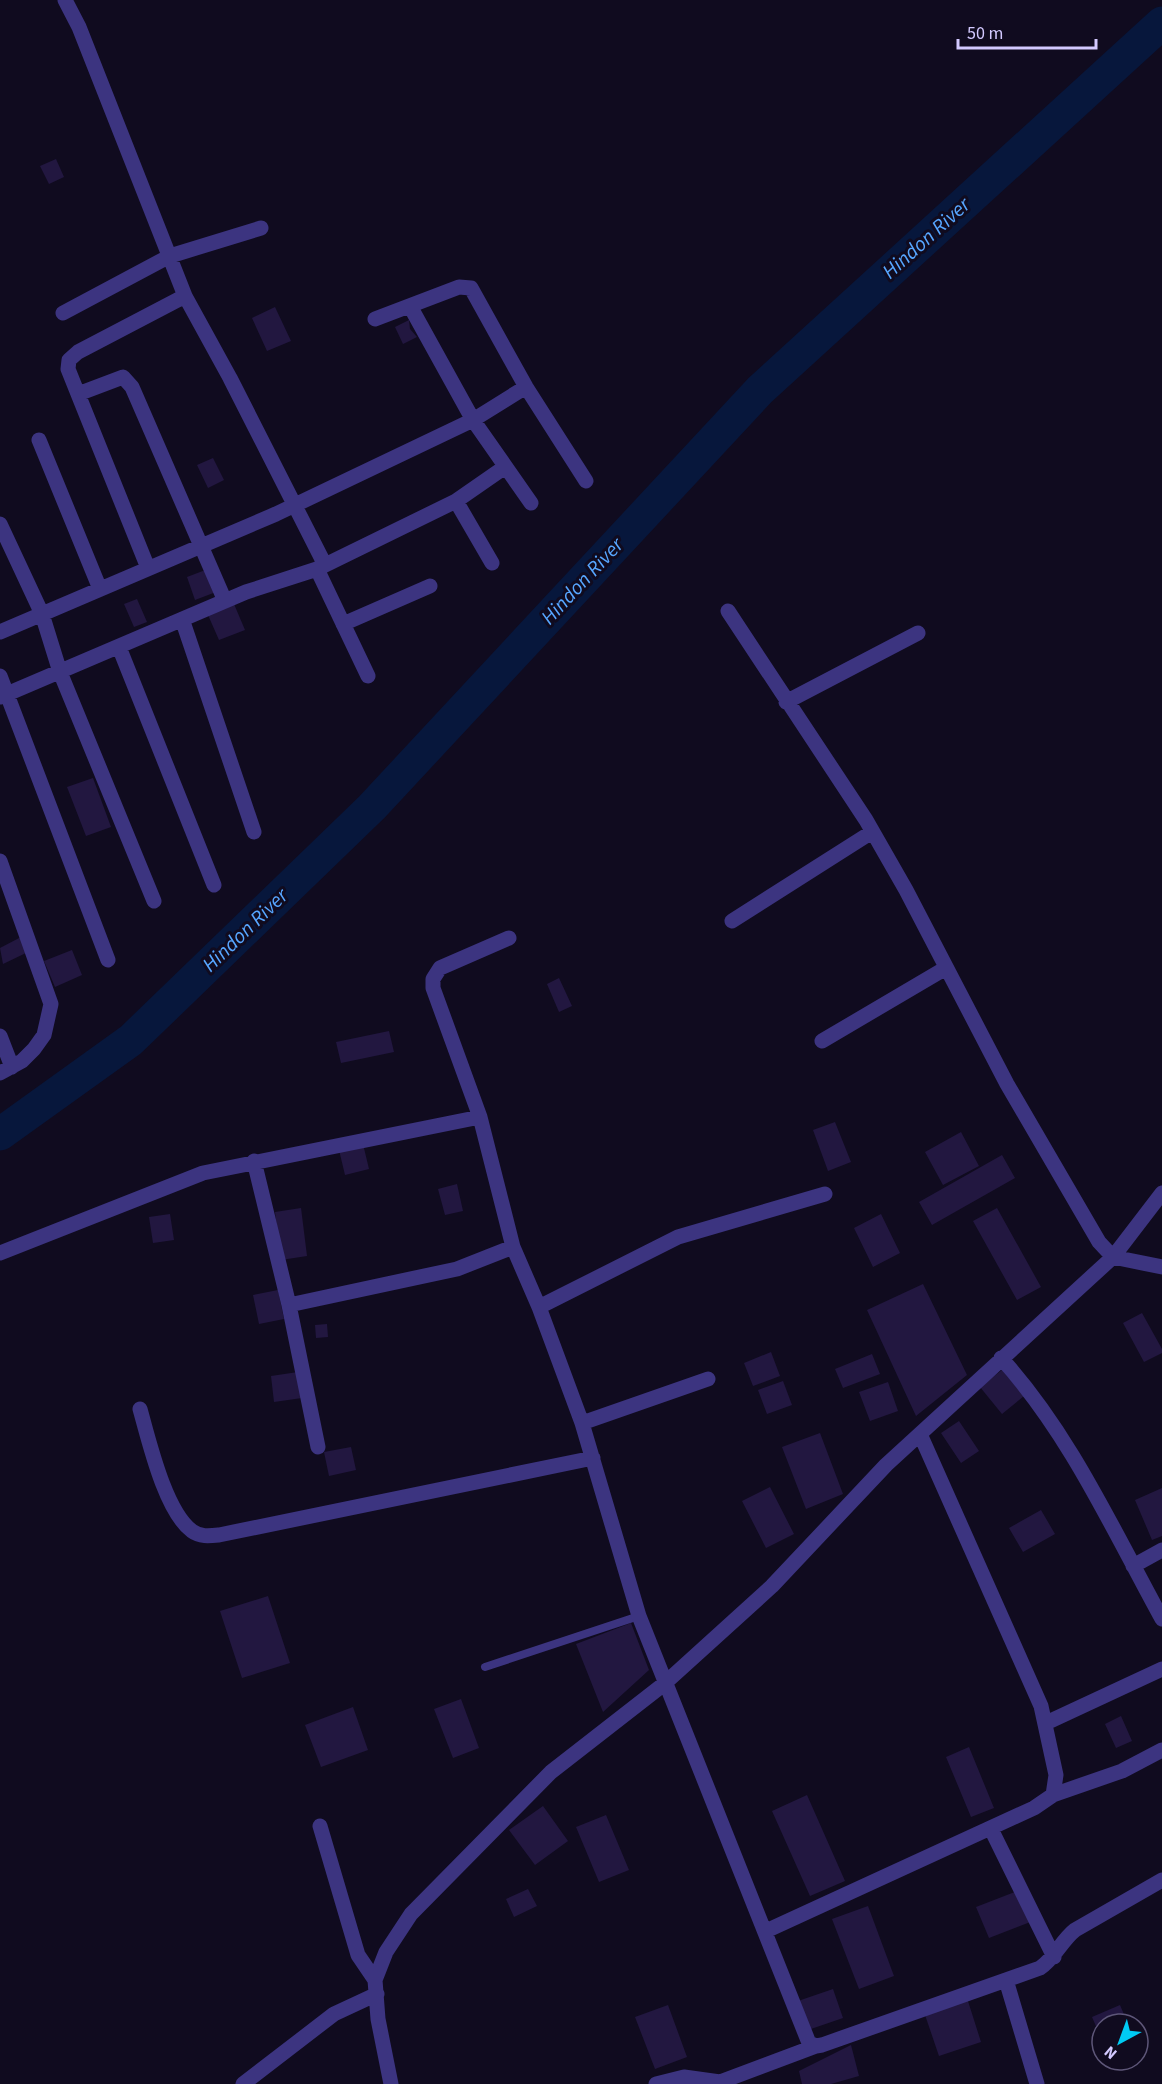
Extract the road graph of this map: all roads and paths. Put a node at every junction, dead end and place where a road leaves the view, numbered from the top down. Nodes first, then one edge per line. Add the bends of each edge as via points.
1 (65, 0) edge
2 (261, 228) dead end
3 (170, 256) junction
4 (185, 296) junction
5 (410, 306) junction
6 (63, 313) dead end
7 (375, 319) dead end
8 (526, 387) junction
9 (78, 394) junction
10 (473, 420) junction
11 (39, 440) dead end
12 (506, 466) junction
13 (586, 482) dead end
14 (456, 501) junction
15 (531, 503) dead end
16 (294, 505) junction
17 (0, 524) edge
18 (200, 546) junction
19 (492, 563) dead end
20 (321, 567) junction
21 (148, 568) junction
22 (429, 586) dead end
23 (100, 589) junction
24 (225, 601) junction
25 (728, 611) dead end
26 (42, 614) junction
27 (182, 619) junction
28 (343, 624) junction
29 (0, 632) edge
30 (918, 633) dead end
31 (119, 647) junction
32 (60, 672) junction
33 (0, 676) edge
34 (368, 676) dead end
35 (3, 696) edge
36 (786, 702) junction
37 (254, 832) dead end
38 (872, 832) junction
39 (0, 861) edge
40 (214, 885) dead end
41 (154, 901) dead end
42 (732, 921) dead end
43 (509, 938) dead end
44 (108, 960) dead end
45 (946, 968) junction
46 (0, 1036) edge
47 (822, 1041) dead end
48 (6, 1070) edge
49 (480, 1117) junction
50 (254, 1161) junction
51 (1162, 1193) edge
52 (825, 1194) dead end
53 (513, 1247) junction
54 (0, 1253) edge
55 (1113, 1257) junction
56 (1162, 1267) edge
57 (289, 1305) junction
58 (539, 1307) junction
59 (1001, 1358) junction
60 (708, 1378) dead end
61 (140, 1409) dead end
62 (582, 1423) junction
63 (920, 1434) junction
64 (318, 1447) dead end
65 (593, 1458) junction
66 (1162, 1550) edge
67 (1133, 1566) junction
68 (639, 1616) junction
69 (1162, 1619) edge
70 (485, 1667) dead end
71 (1162, 1669) edge
72 (664, 1684) junction
73 (1046, 1723) junction
74 (1162, 1750) edge
75 (1053, 1795) junction
76 (320, 1826) dead end
77 (991, 1829) junction
78 (1162, 1880) edge
79 (766, 1931) junction
80 (1054, 1957) junction
81 (1006, 1980) junction
82 (376, 1987) junction
83 (816, 2046) junction
84 (243, 2084) edge
85 (392, 2084) edge
86 (656, 2084) edge
87 (1038, 2084) edge

1 - 3 street
2 - 3 street
3 - 4 street
3 - 6 street
4 - 9 street via 69,360 68,369
4 - 16 street
5 - 7 street
5 - 8 street via 459,287 471,288
5 - 10 street
8 - 10 street
8 - 13 street
9 - 18 street via 116,378 128,380
9 - 21 street
10 - 12 street
10 - 16 street
11 - 23 street
12 - 14 street
12 - 15 street
14 - 19 street
14 - 20 street
16 - 18 street
16 - 20 street
17 - 26 street
18 - 21 street
18 - 24 street
20 - 24 street
20 - 28 street
21 - 23 street
22 - 28 street
23 - 26 street
24 - 27 street
25 - 36 street
26 - 29 street
26 - 32 street
27 - 31 street
27 - 37 street
28 - 34 street
30 - 36 street
31 - 32 street
31 - 40 street
32 - 35 street
32 - 41 street
33 - 35 street
35 - 44 street
36 - 38 street
38 - 42 street
38 - 45 street
39 - 48 street via 51,1004 44,1035 34,1049
43 - 49 street via 440,968 433,979
45 - 47 street
45 - 55 street via 1012,1094 1099,1242
46 - 48 street
49 - 50 street
49 - 53 street
50 - 54 street via 203,1173
50 - 57 street
51 - 55 street
52 - 58 street via 678,1237
53 - 57 street via 457,1269
53 - 58 street
55 - 56 street
55 - 59 street
57 - 64 street
58 - 62 street
59 - 63 street
59 - 67 street via 1063,1439
60 - 62 street
61 - 65 street via 168,1494 191,1531 203,1536
62 - 65 street
63 - 72 street via 772,1586
63 - 73 street
65 - 68 street
66 - 67 street
67 - 69 street
68 - 70 lane
68 - 72 street
71 - 73 street
72 - 79 street
72 - 82 street via 552,1772 411,1914 386,1952
73 - 75 street via 1056,1775
74 - 75 street via 1122,1771
75 - 77 street
76 - 82 street via 358,1955
77 - 79 street
77 - 80 street
78 - 80 street via 1075,1930
79 - 83 street via 803,2032 809,2043
80 - 81 street via 1040,1968
81 - 83 street
81 - 87 street
82 - 84 street
82 - 85 street via 378,2019
83 - 86 street via 720,2082 684,2077

